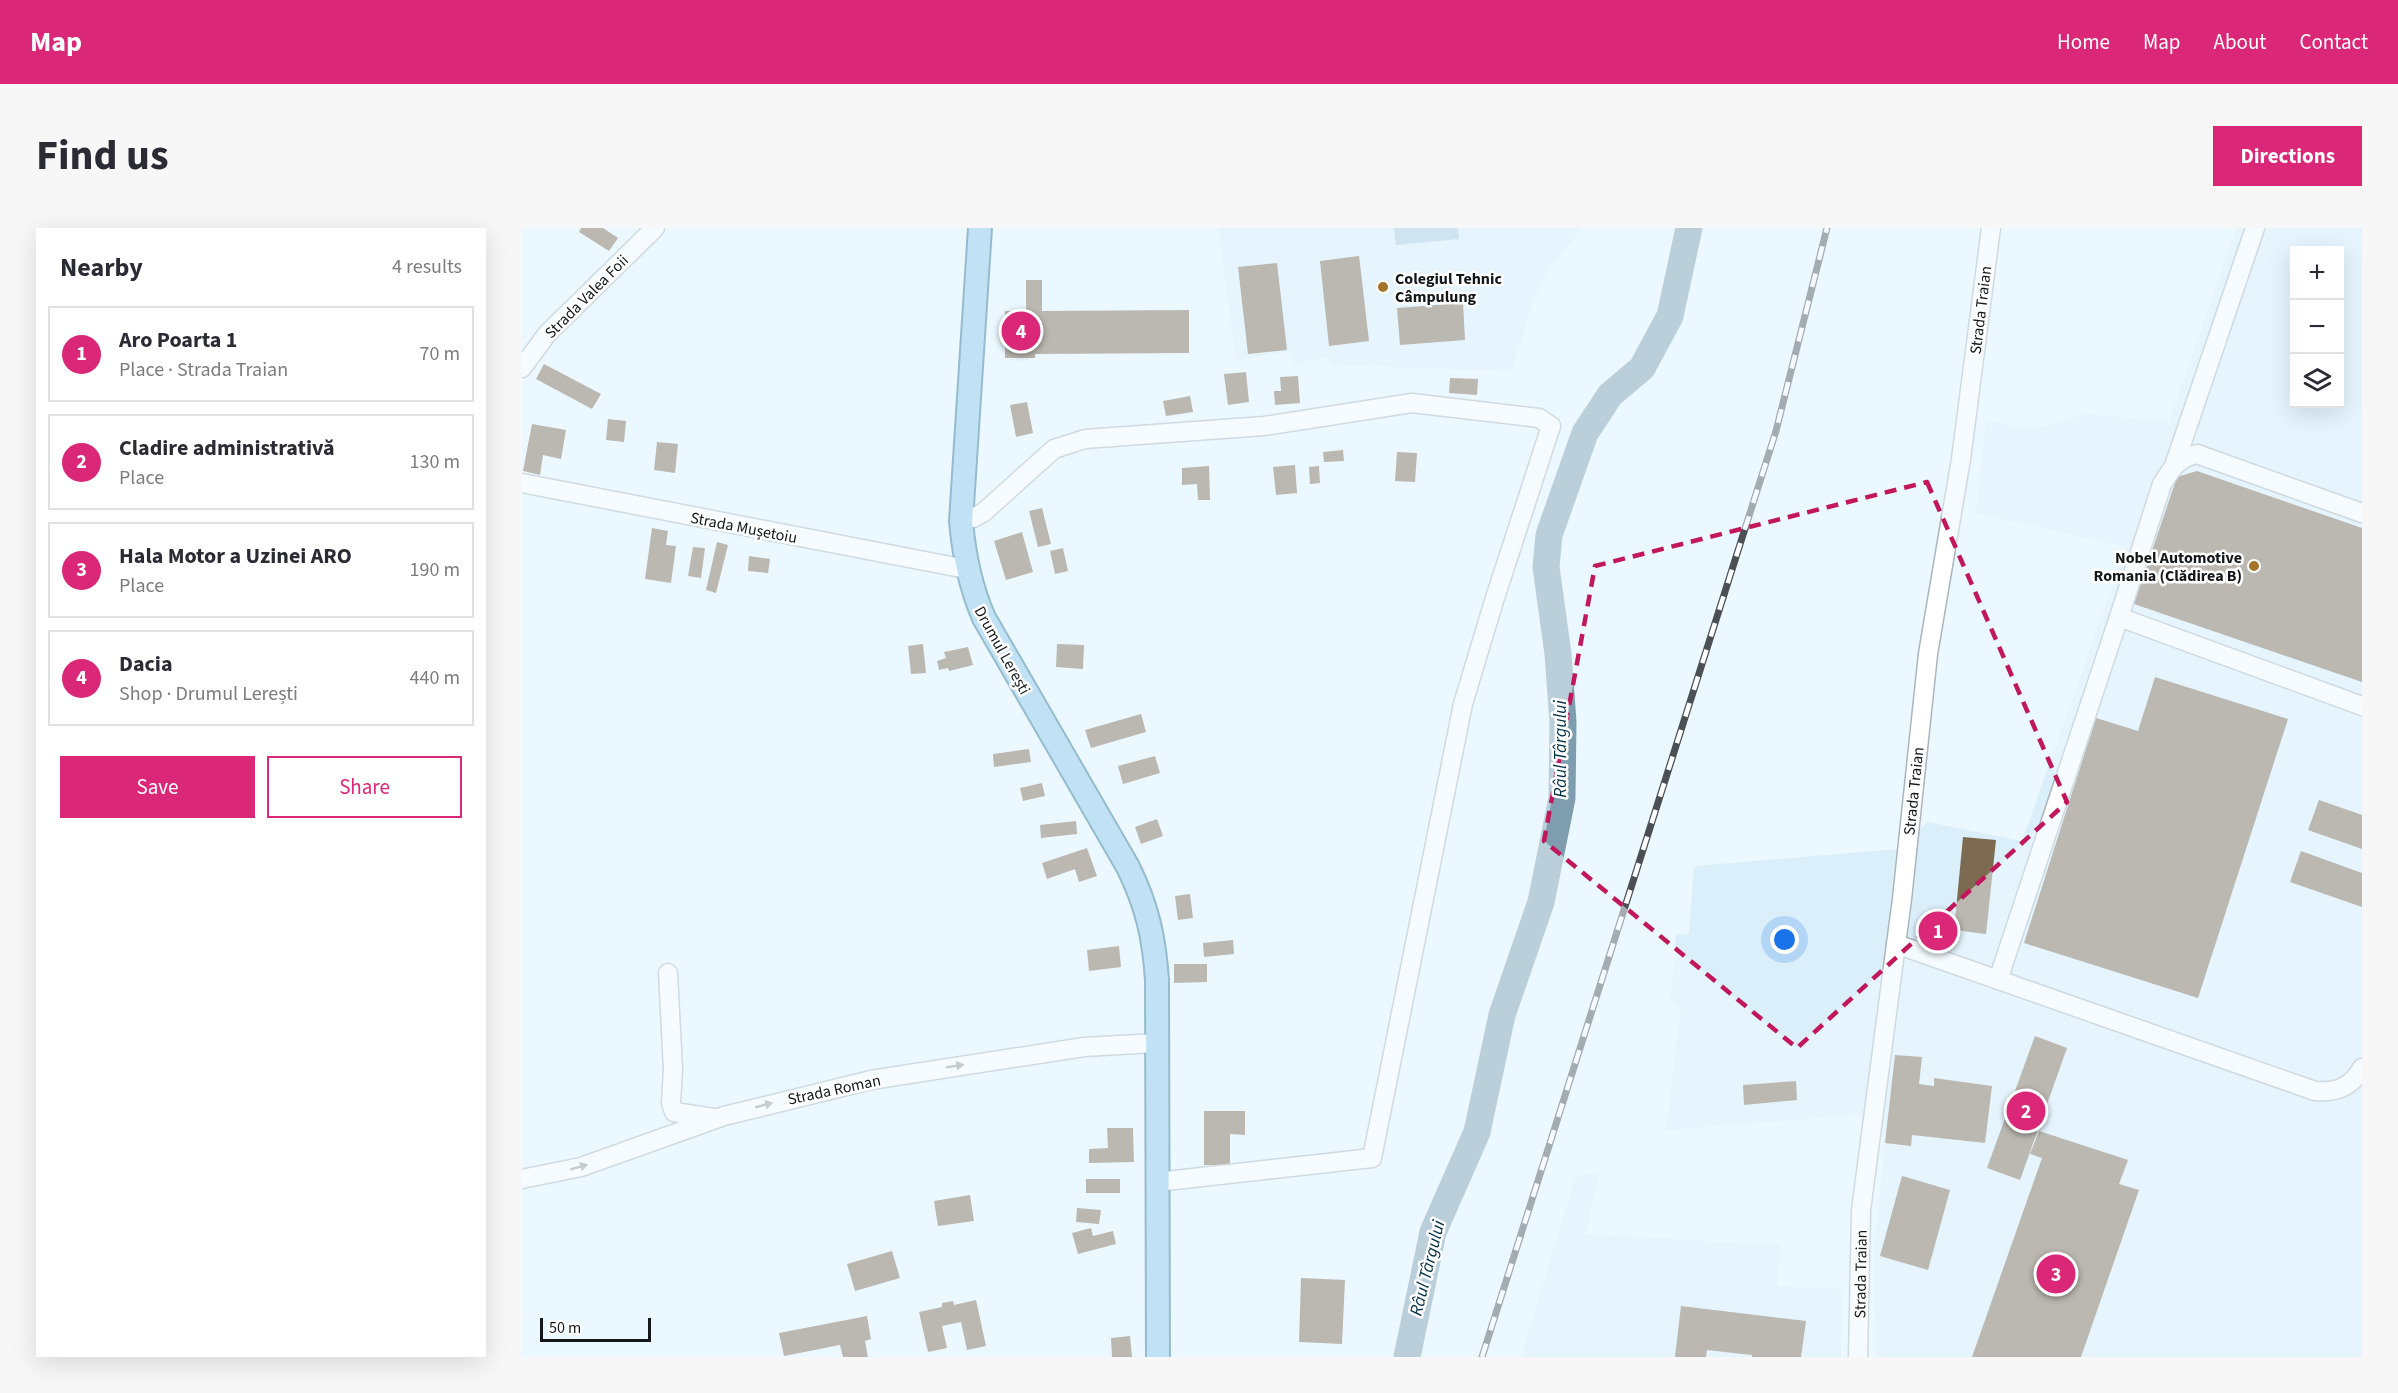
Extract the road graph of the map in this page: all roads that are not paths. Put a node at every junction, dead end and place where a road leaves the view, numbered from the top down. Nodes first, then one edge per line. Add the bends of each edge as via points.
1 (655, 228) edge
2 (980, 228) edge
3 (1991, 228) edge
4 (2255, 228) edge
5 (522, 368) edge
6 (2174, 466) junction
7 (522, 483) edge
8 (2362, 513) edge
9 (961, 521) junction
10 (966, 569) junction
11 (2118, 617) junction
12 (2362, 706) edge
13 (1896, 944) junction
14 (668, 973) dead end
15 (1998, 980) junction
16 (1156, 1043) junction
17 (2362, 1068) edge
18 (715, 1119) junction
19 (522, 1179) edge
20 (1156, 1182) junction
21 (1158, 1357) edge
22 (1858, 1357) edge

1 - 5 street, Strada Valea Foii via 553,328
2 - 9 main road, Drumul Lerești
3 - 13 street, Strada Traian via 1960,459 1928,654
4 - 6 street
6 - 8 street via 2183,457 2197,454
6 - 11 street via 2162,484
7 - 10 street, Strada Mușetoiu
9 - 10 main road, Drumul Lerești
9 - 20 street via 984,512 1054,449 1085,439 1264,426 1412,404 1539,418 1551,426 1463,704 1372,1158
10 - 16 main road, Drumul Lerești via 993,635 1110,835 1145,903 1155,948
11 - 12 street
11 - 15 street
13 - 15 street
13 - 22 street, Strada Traian via 1861,1210
14 - 18 street via 671,1103 674,1112
15 - 17 street via 2315,1091 2344,1088
18 -> 16 street, Strada Roman via 883,1078 1084,1047
16 - 20 main road, Drumul Lerești
19 -> 18 street, Strada Roman via 581,1167
20 - 21 main road, Drumul Lerești

